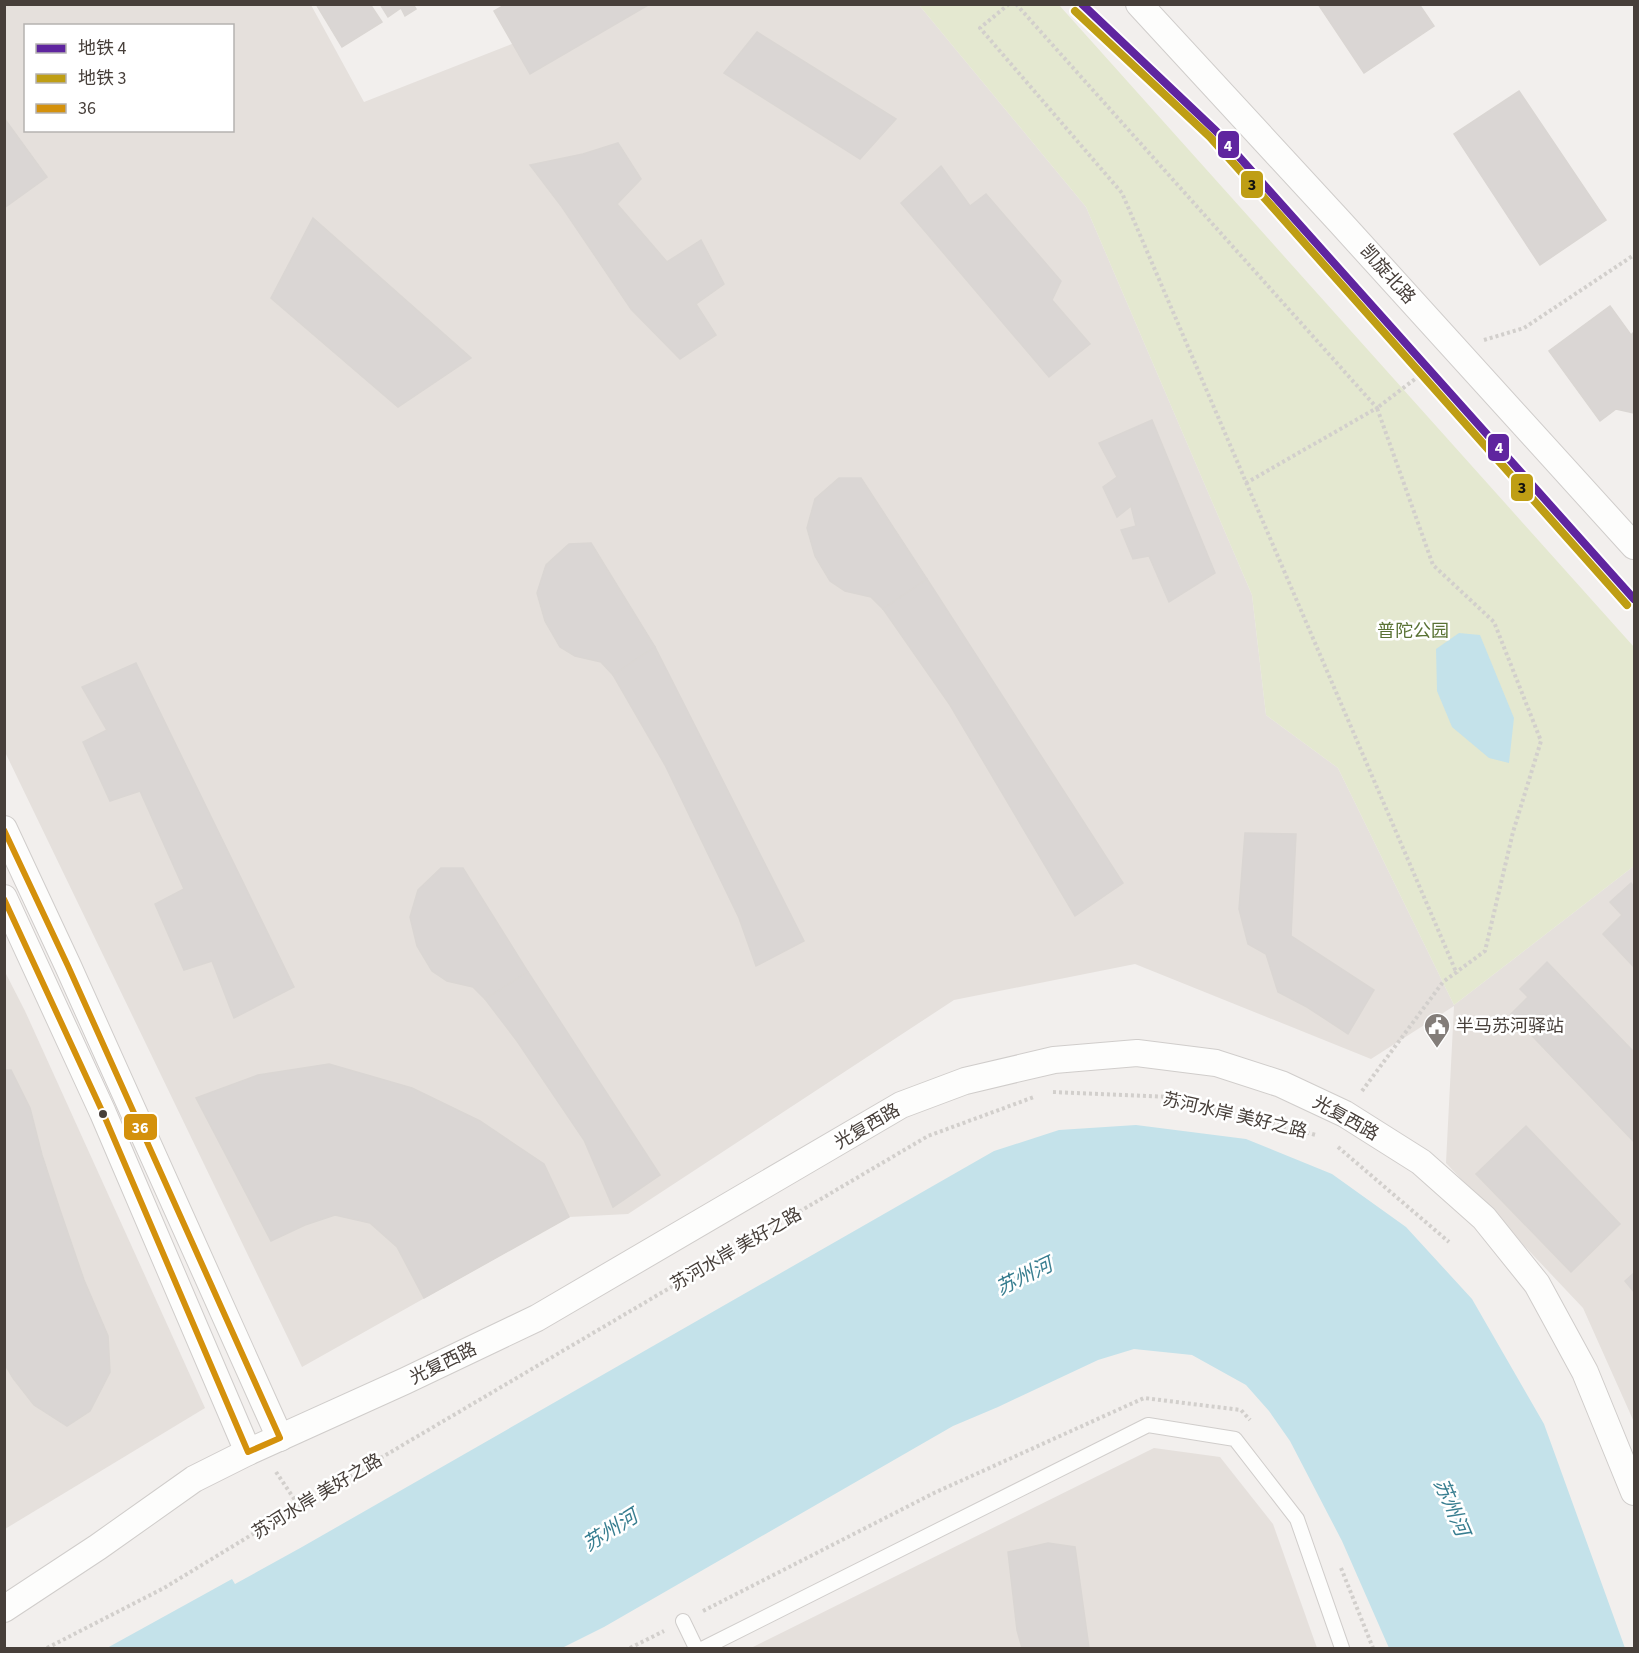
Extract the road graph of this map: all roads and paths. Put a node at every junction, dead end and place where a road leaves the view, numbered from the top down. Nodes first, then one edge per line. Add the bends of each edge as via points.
1 (1009, 4) edge
2 (1016, 4) edge
3 (1138, 4) edge
4 (1635, 255) edge
5 (1455, 348) junction
6 (1377, 408) junction
7 (1246, 483) junction
8 (1635, 546) edge
9 (4, 829) edge
10 (4, 898) edge
11 (1457, 974) junction
12 (1047, 1092) dead end
13 (1036, 1096) dead end
14 (1345, 1114) junction
15 (1328, 1138) junction
16 (1449, 1242) dead end
17 (1256, 1427) dead end
18 (262, 1446) junction
19 (1635, 1492) edge
20 (299, 1506) junction
21 (1340, 1564) dead end
22 (4, 1609) edge
23 (683, 1620) junction
24 (47, 1648) edge
25 (630, 1648) edge
26 (696, 1648) edge
27 (704, 1648) edge
28 (1342, 1648) edge
29 (1373, 1648) edge

1 - 7 path via 980,28 1122,194
2 - 6 path
3 - 5 street, 凯旋北路
4 - 5 path via 1524,328
5 - 6 path
5 - 8 street, 凯旋北路
6 - 7 path
6 - 11 path via 1433,565 1494,622 1541,741 1513,832 1485,951
7 - 11 path
9 - 18 street via 68,966
10 - 18 street
11 - 14 path via 1443,982
12 - 15 path, 苏河水岸 美好之路 via 1172,1097
13 - 20 path, 苏河水岸 美好之路 via 928,1136
14 - 15 path
14 - 18 street, 光复西路 via 1281,1084 1216,1063 1137,1053 1054,1060 965,1082 901,1105 537,1318
14 - 19 street, 光复西路 via 1437,1176 1484,1218 1538,1284 1585,1372
15 - 16 path, 苏河水岸 美好之路
17 - 23 path via 1241,1410 1144,1398 934,1493
18 - 20 path
18 - 22 street, 光复西路 via 194,1479
20 - 24 path, 苏河水岸 美好之路 via 164,1588
21 - 29 path
23 - 25 path
23 - 26 lane
27 - 28 lane via 1148,1425 1235,1439 1297,1519

